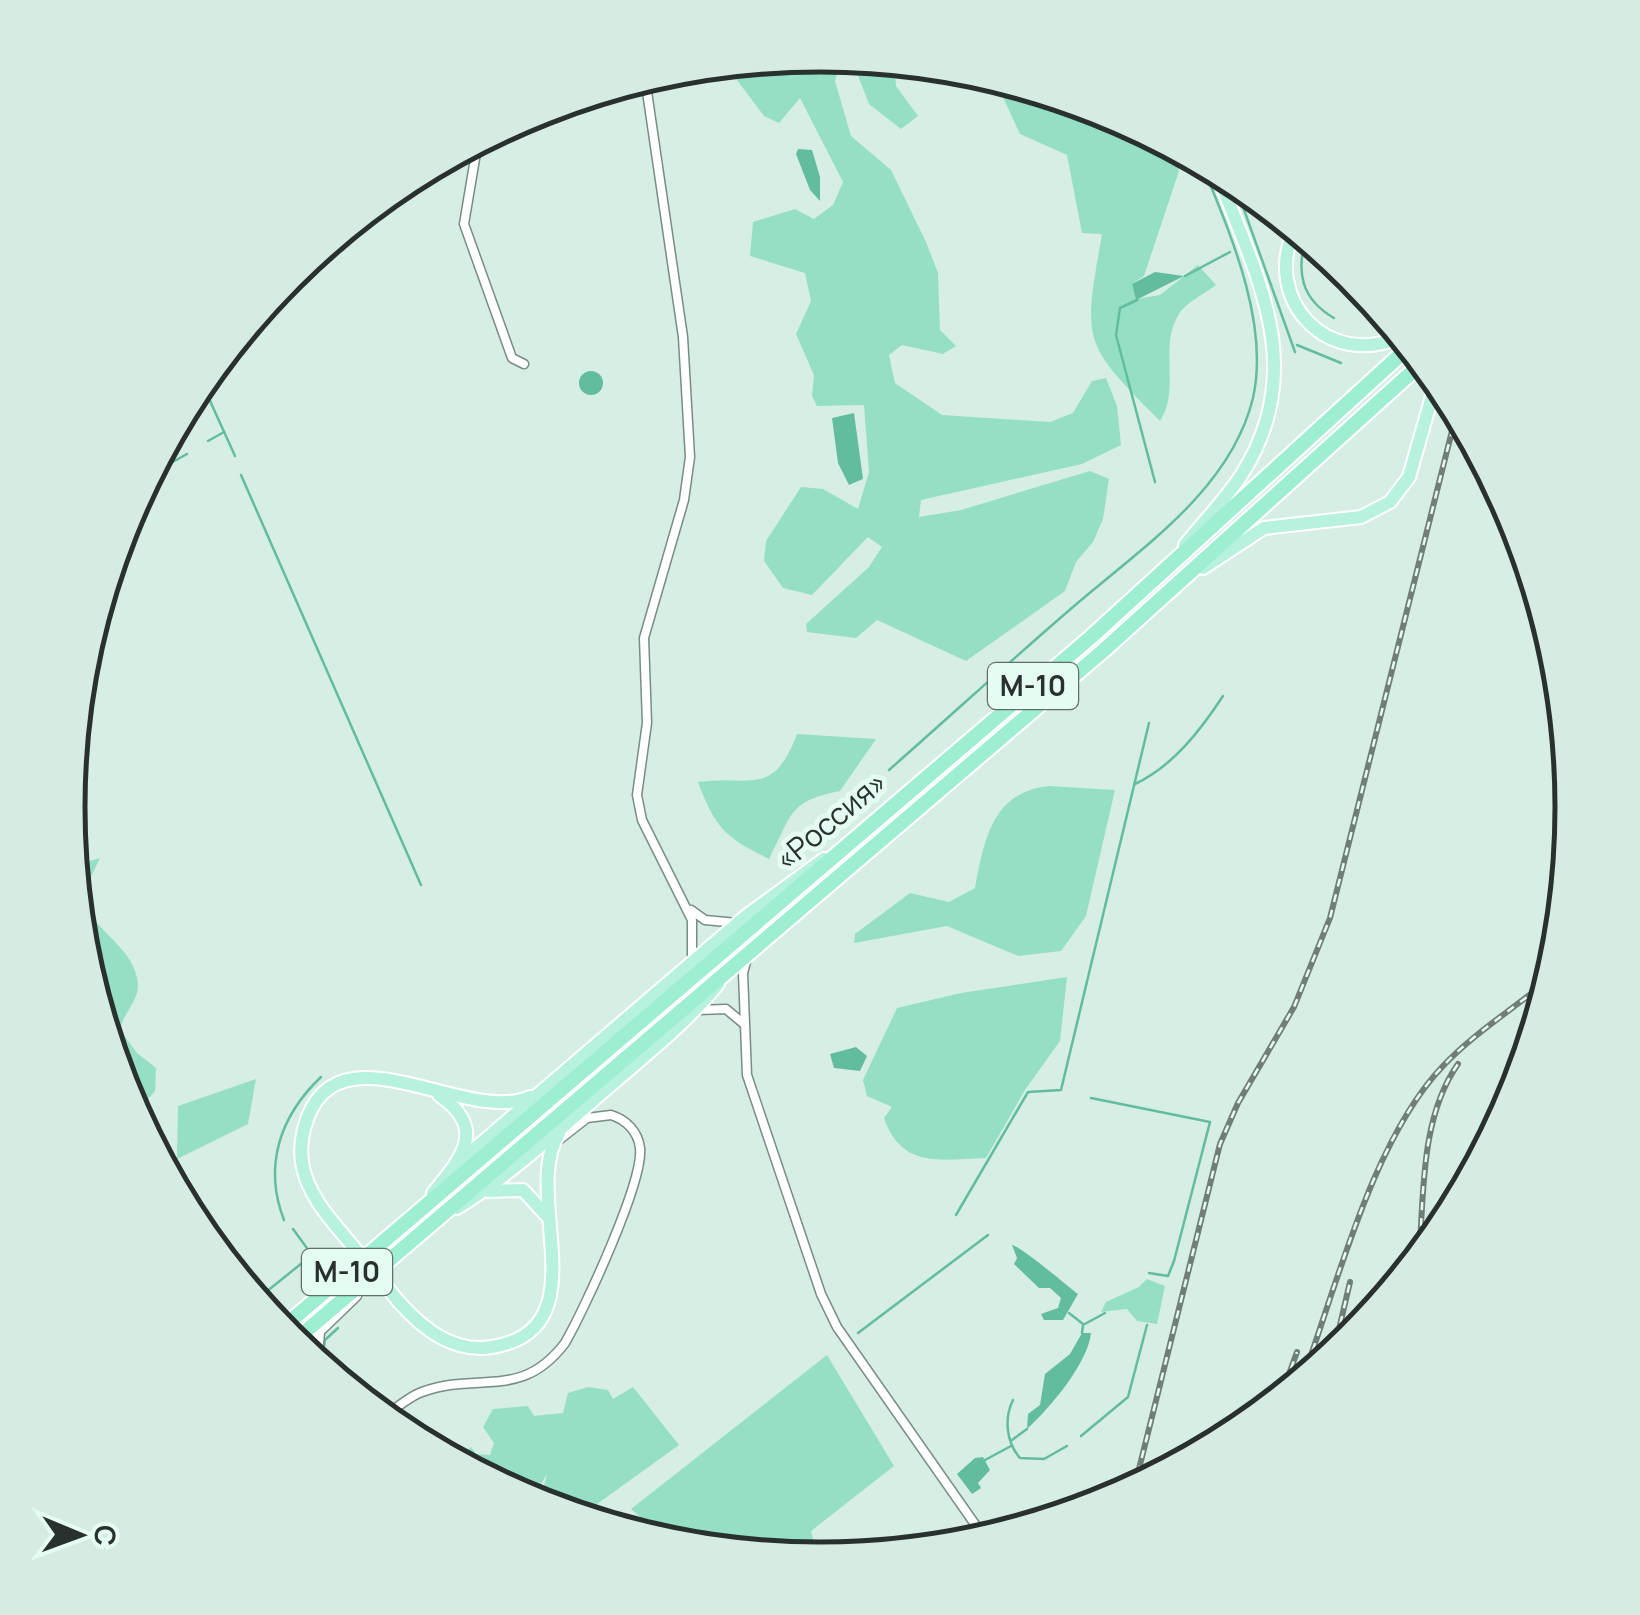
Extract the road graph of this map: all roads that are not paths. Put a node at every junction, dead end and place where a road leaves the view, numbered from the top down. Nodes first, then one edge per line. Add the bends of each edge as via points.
1 (647, 94) edge
2 (475, 159) edge
3 (1225, 194) edge
4 (1290, 243) edge
5 (1388, 342) edge
6 (1399, 356) edge
7 (524, 364) dead end
8 (1412, 373) edge
9 (1431, 400) edge
10 (1153, 582) junction
11 (1164, 596) junction
12 (843, 847) junction
13 (688, 906) junction
14 (737, 923) junction
15 (752, 948) junction
16 (736, 962) junction
17 (691, 963) junction
18 (698, 1010) junction
19 (637, 1024) junction
20 (746, 1028) junction
21 (578, 1062) junction
22 (433, 1090) junction
23 (544, 1090) junction
24 (566, 1123) junction
25 (552, 1147) junction
26 (456, 1164) junction
27 (485, 1192) junction
28 (415, 1214) junction
29 (548, 1217) junction
30 (429, 1225) junction
31 (386, 1262) junction
32 (293, 1319) edge
33 (305, 1332) edge
34 (320, 1333) junction
35 (313, 1339) edge
36 (318, 1344) edge
37 (397, 1408) edge
38 (976, 1525) edge

1 - 13 street via 683,337 690,457 644,638 646,723 637,795 642,820
2 - 7 street via 464,224 512,358
3 - 10 main road via 1269,315 1274,396 1244,472
4 - 5 main road via 1285,280 1307,323 1333,341
6 - 10 highway, «Россия» / М-10
8 - 11 highway, «Россия» / М-10
9 - 11 main road via 1410,477 1384,507 1350,519 1264,528
10 - 12 highway, «Россия» / М-10
11 - 15 highway, «Россия» / М-10
12 - 14 main road
12 - 19 highway, «Россия» / М-10
13 - 14 street via 705,920
13 - 17 street via 695,935
14 - 17 main road
15 - 16 highway, «Россия» / М-10
15 - 20 street via 743,973
16 - 18 main road
16 - 30 highway, «Россия» / М-10
17 - 21 main road
18 - 20 street via 726,1009
18 - 24 main road
19 - 21 main road
19 - 28 highway, «Россия» / М-10
20 - 38 street via 747,1075 820,1294 836,1327
21 - 23 main road
22 - 23 main road via 494,1104
22 - 26 main road via 466,1126
22 - 29 main road, bridge via 390,1078 358,1078 312,1109 302,1142 311,1193 399,1302 426,1330 452,1343 487,1348 516,1338 542,1314 553,1288
23 - 26 main road
24 - 25 main road
24 - 27 main road
25 - 29 main road
25 - 37 street via 586,1118 604,1114 625,1122 640,1151 632,1189 565,1343 526,1377 422,1392
26 - 28 main road
27 - 29 main road via 523,1190
27 - 30 main road
28 - 32 highway, «Россия» / М-10
30 - 31 highway, «Россия» / М-10
31 - 33 highway, «Россия» / М-10
31 - 34 street
34 - 35 street
34 - 36 street

